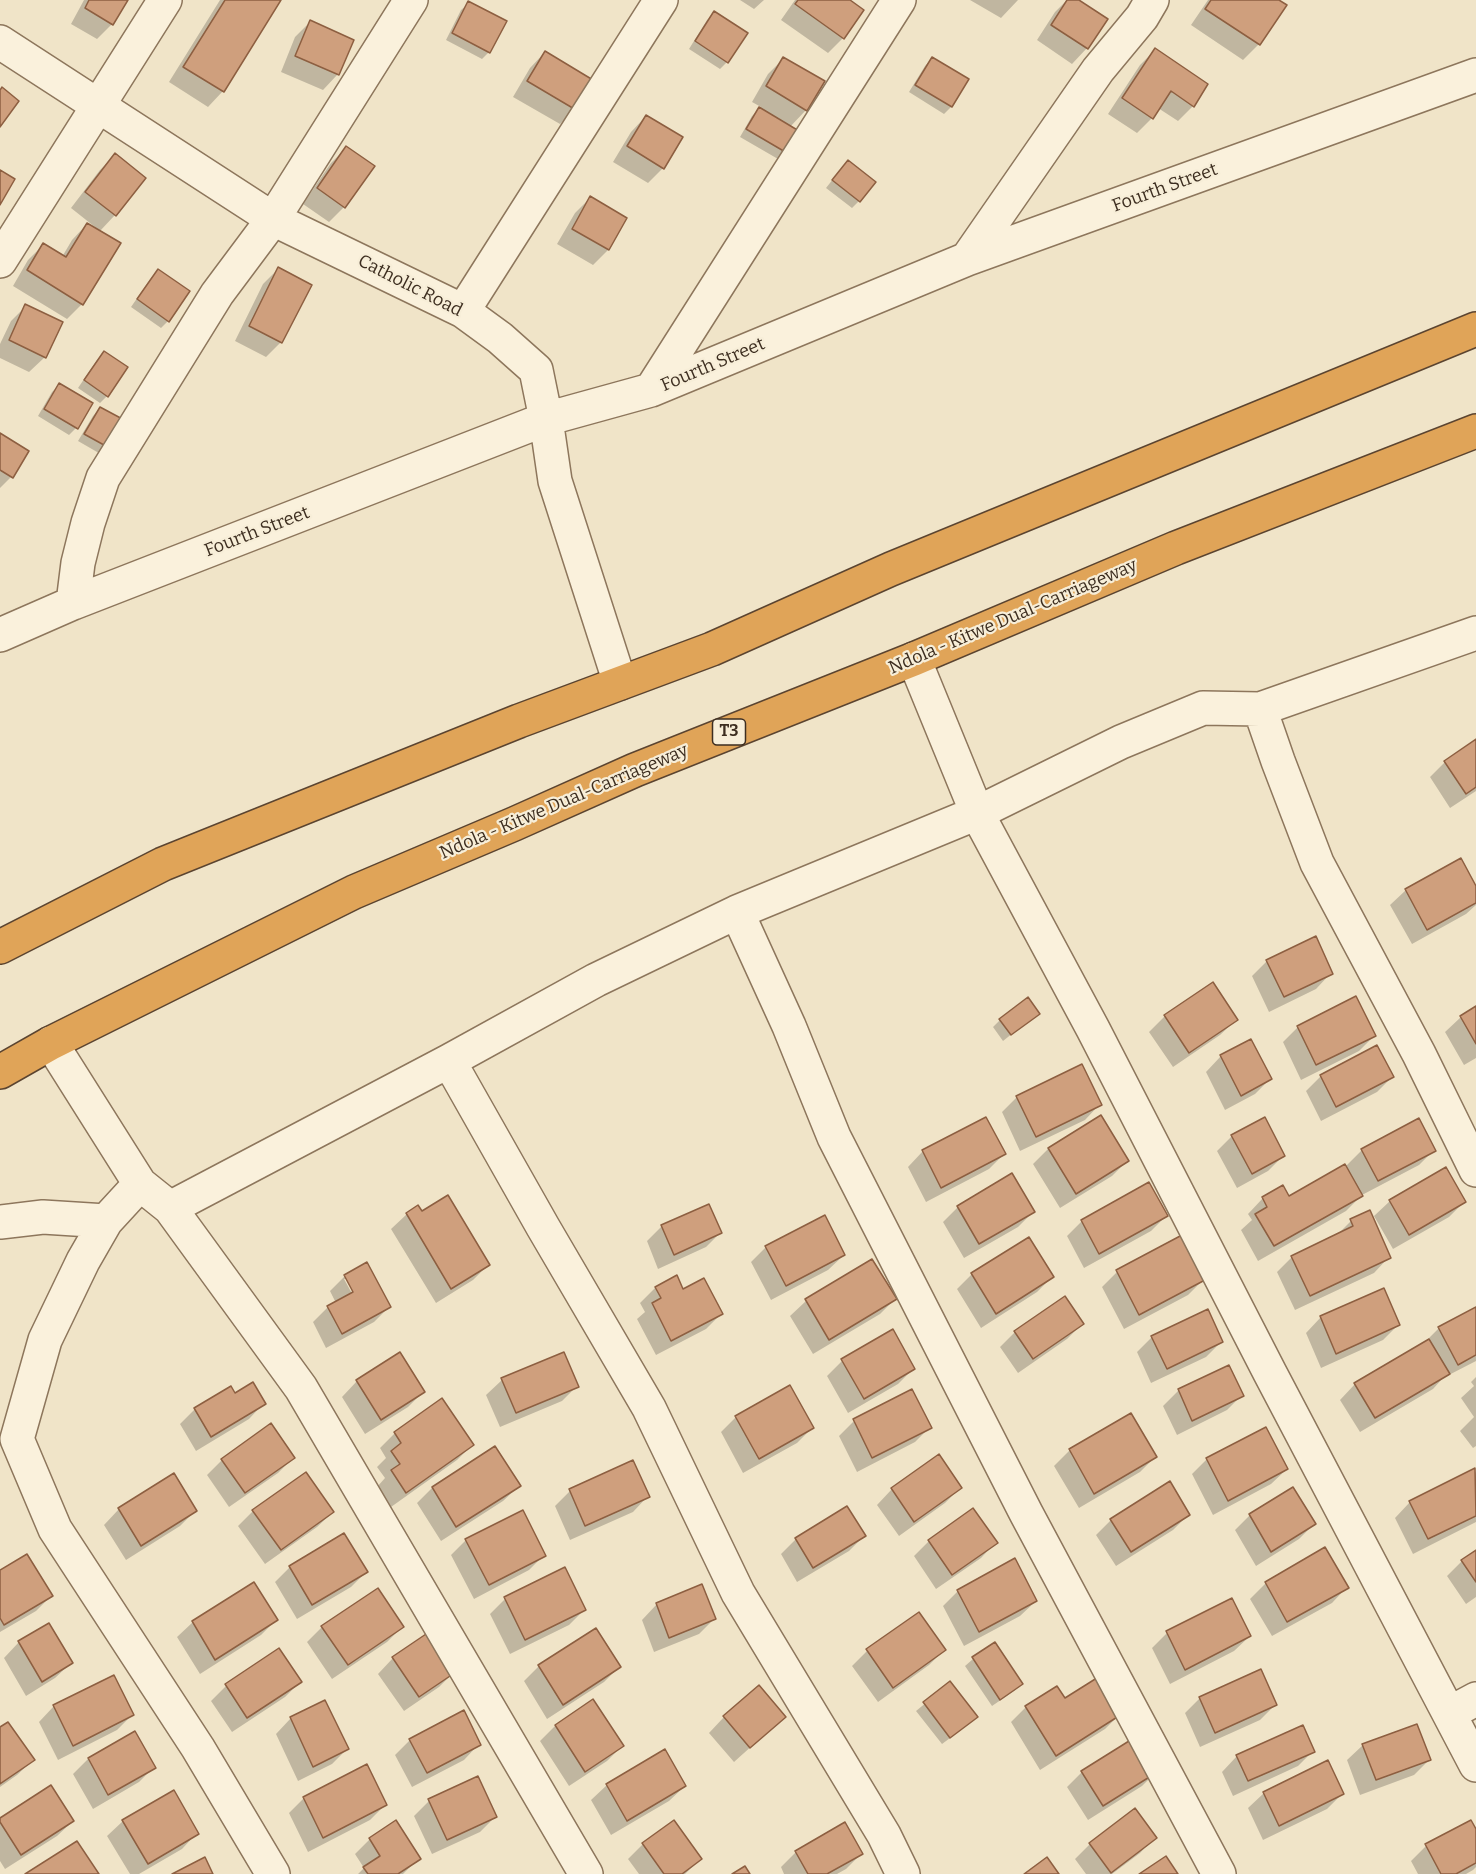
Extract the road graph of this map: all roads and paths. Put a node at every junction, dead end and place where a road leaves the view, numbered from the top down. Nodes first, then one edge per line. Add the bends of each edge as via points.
1 (165, 0) edge
2 (411, 0) edge
3 (660, 0) edge
4 (899, 0) edge
5 (1152, 0) edge
6 (0, 42) edge
7 (1476, 75) edge
8 (99, 105) junction
9 (273, 219) junction
10 (967, 259) junction
11 (0, 261) edge
12 (462, 311) junction
13 (1476, 329) edge
14 (651, 390) junction
15 (546, 419) junction
16 (1476, 431) edge
17 (73, 603) junction
18 (1476, 633) edge
19 (0, 635) edge
20 (914, 659) junction
21 (620, 683) junction
22 (1260, 709) junction
23 (977, 813) junction
24 (737, 912) junction
25 (0, 947) edge
26 (51, 1043) junction
27 (449, 1061) junction
28 (0, 1072) edge
29 (1476, 1170) edge
30 (141, 1184) junction
31 (170, 1208) junction
32 (106, 1221) junction
33 (0, 1222) edge
34 (9, 1443) edge
35 (1463, 1706) edge
36 (1476, 1765) edge
37 (273, 1874) edge
38 (586, 1874) edge
39 (903, 1874) edge
40 (1219, 1874) edge

1 - 8 street
2 - 9 street
3 - 12 street
4 - 14 street
5 - 10 street via 1098,70
6 - 8 street, Catholic Road
7 - 10 street, Fourth Street
8 - 9 street, Catholic Road
8 - 11 street
9 - 12 street, Catholic Road
9 - 17 street via 217,294 103,478 78,563
10 - 14 street, Fourth Street
12 - 15 street, Catholic Road via 536,370
13 - 21 highway via 891,569 712,649
14 - 15 street, Fourth Street
15 - 17 street, Fourth Street
15 - 21 street, Catholic Road via 555,481
16 - 20 highway, Ndola - Kitwe Dual-Carriageway / T3 via 1176,548
17 - 19 street, Fourth Street
18 - 22 street
20 - 23 street
20 - 26 highway, Ndola - Kitwe Dual-Carriageway / T3 via 635,770 354,892
21 - 25 highway via 163,864
22 - 23 street via 1203,708 1121,742
22 - 29 street via 1317,863
23 - 24 street
23 - 35 street via 1270,1373
24 - 27 street via 596,980
24 - 40 street via 834,1137 1026,1513
26 - 28 highway, Ndola - Kitwe Dual-Carriageway / T3
26 - 30 street
27 - 31 street
27 - 39 street via 649,1408 738,1593 884,1835
30 - 31 street
30 - 32 street
31 - 38 street via 301,1388
32 - 33 street via 43,1217
32 - 34 street via 45,1340
34 - 37 street via 55,1529 198,1748
35 - 36 street

